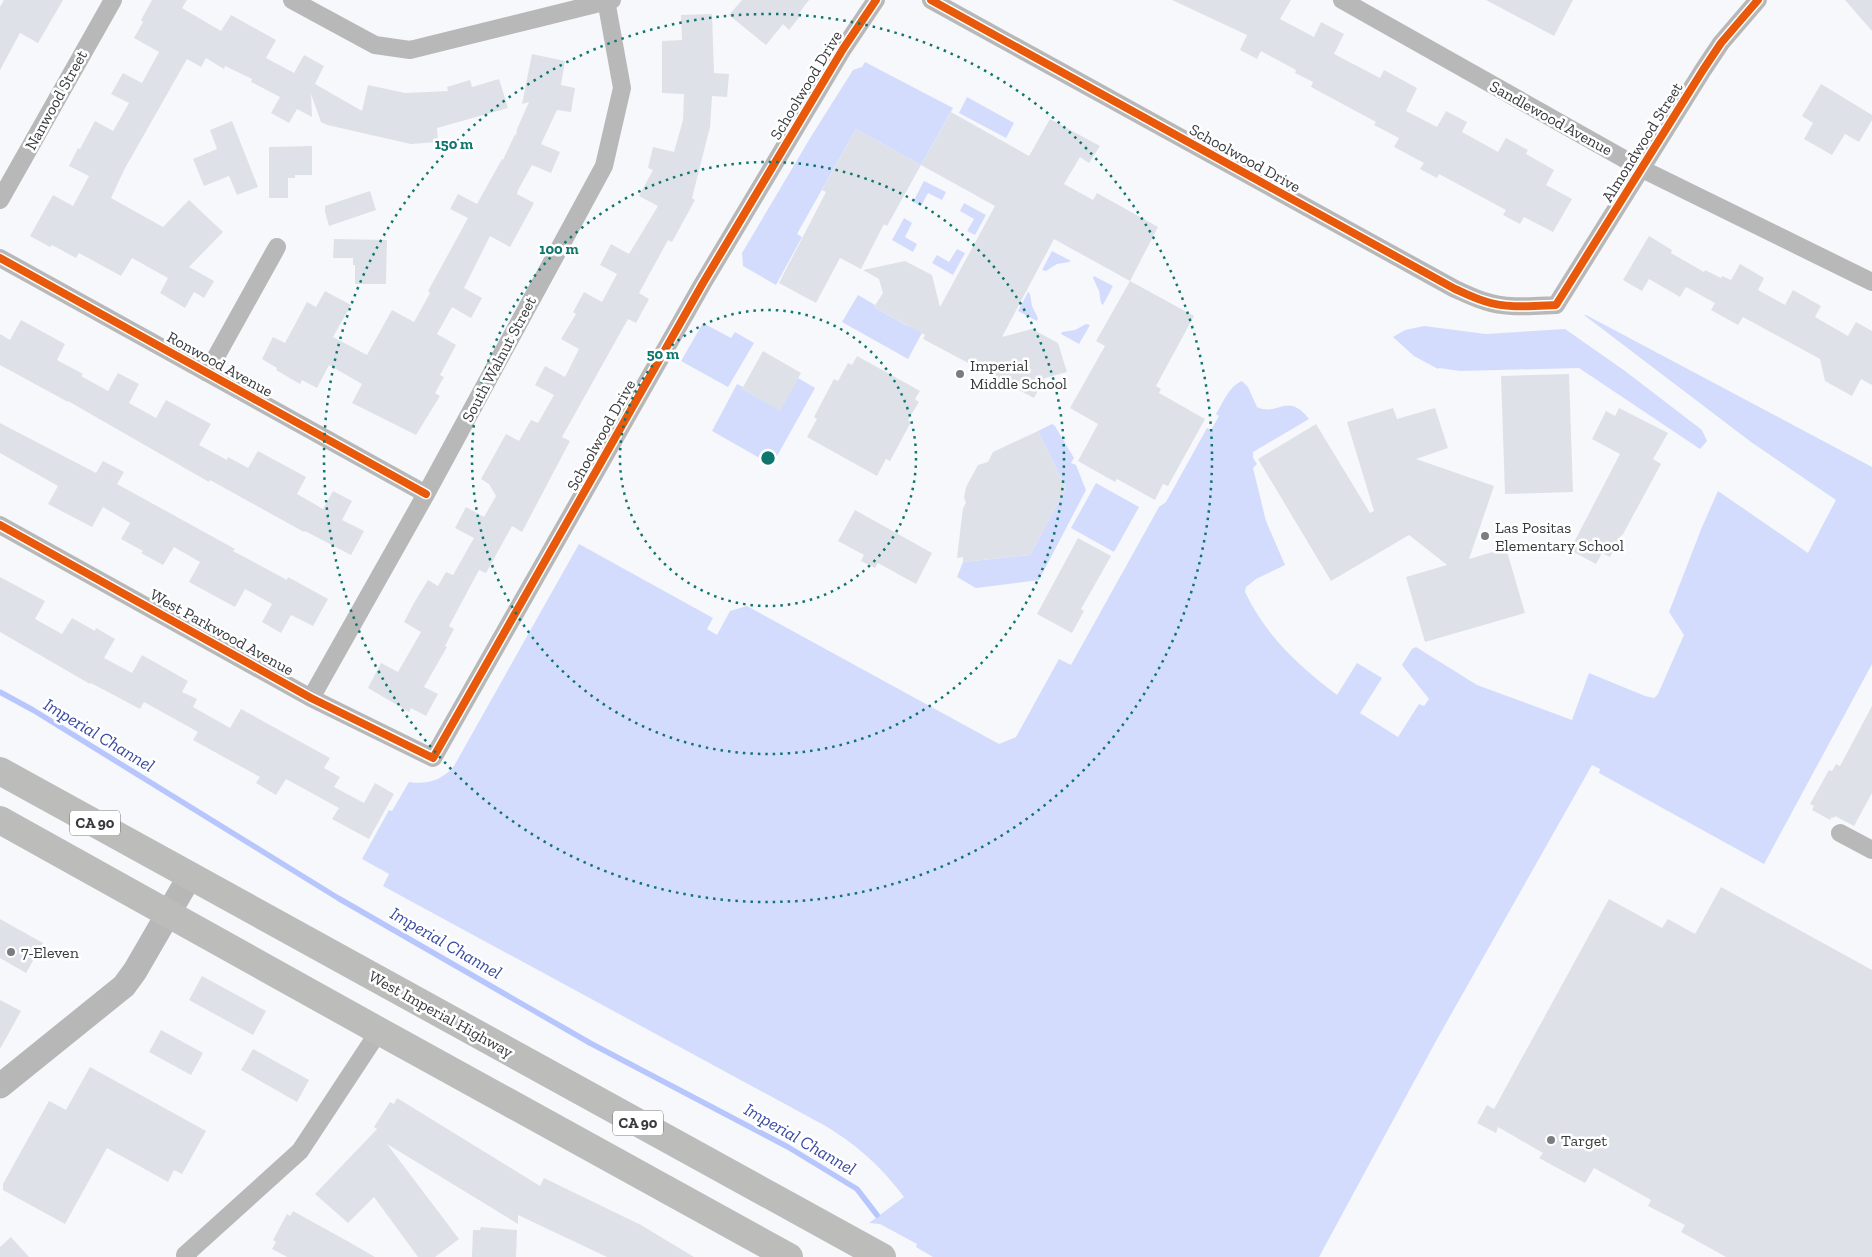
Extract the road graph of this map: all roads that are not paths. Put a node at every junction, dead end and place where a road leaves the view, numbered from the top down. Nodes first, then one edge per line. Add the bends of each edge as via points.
1 (113, 0) edge
2 (292, 0) edge
3 (876, 0) edge
4 (931, 0) edge
5 (1342, 0) edge
6 (1758, 0) edge
7 (608, 1) edge
8 (1642, 169) junction
9 (0, 200) edge
10 (277, 247) dead end
11 (0, 258) edge
12 (1872, 282) edge
13 (1556, 305) joint
14 (207, 373) junction
15 (426, 494) junction
16 (0, 525) edge
17 (312, 698) junction
18 (433, 758) joint
19 (0, 771) edge
20 (0, 820) edge
21 (1840, 833) dead end
22 (1872, 850) edge
23 (190, 876) junction
24 (169, 914) junction
25 (379, 1031) junction
26 (0, 1086) edge
27 (876, 1256) edge
28 (188, 1257) edge
29 (789, 1257) edge

1 - 9 street, Nanwood Street
2 - 7 street via 375,45 410,50
3 - 18 street, Schoolwood Drive via 843,49 703,283
4 - 13 street, Schoolwood Drive via 1455,288 1484,302 1500,305
5 - 8 street, Sandlewood Avenue
6 - 8 street, Almondwood Street via 1703,70
7 - 15 street, South Walnut Street via 622,88 604,166
8 - 12 street, Sandlewood Avenue
8 - 13 street, Almondwood Street
10 - 14 street
11 - 14 street, Ronwood Avenue
14 - 15 street, Ronwood Avenue
15 - 17 street, South Walnut Street
16 - 17 street, West Parkwood Avenue
17 - 18 street, West Parkwood Avenue
19 - 23 main road, West Imperial Highway / CA 90
20 - 24 main road, CA 90
21 - 22 street
23 - 24 street
23 - 27 main road, West Imperial Highway / CA 90
24 - 25 main road, CA 90
24 - 26 street via 124,986
25 - 28 street via 300,1151 185,1256
25 - 29 main road, CA 90

